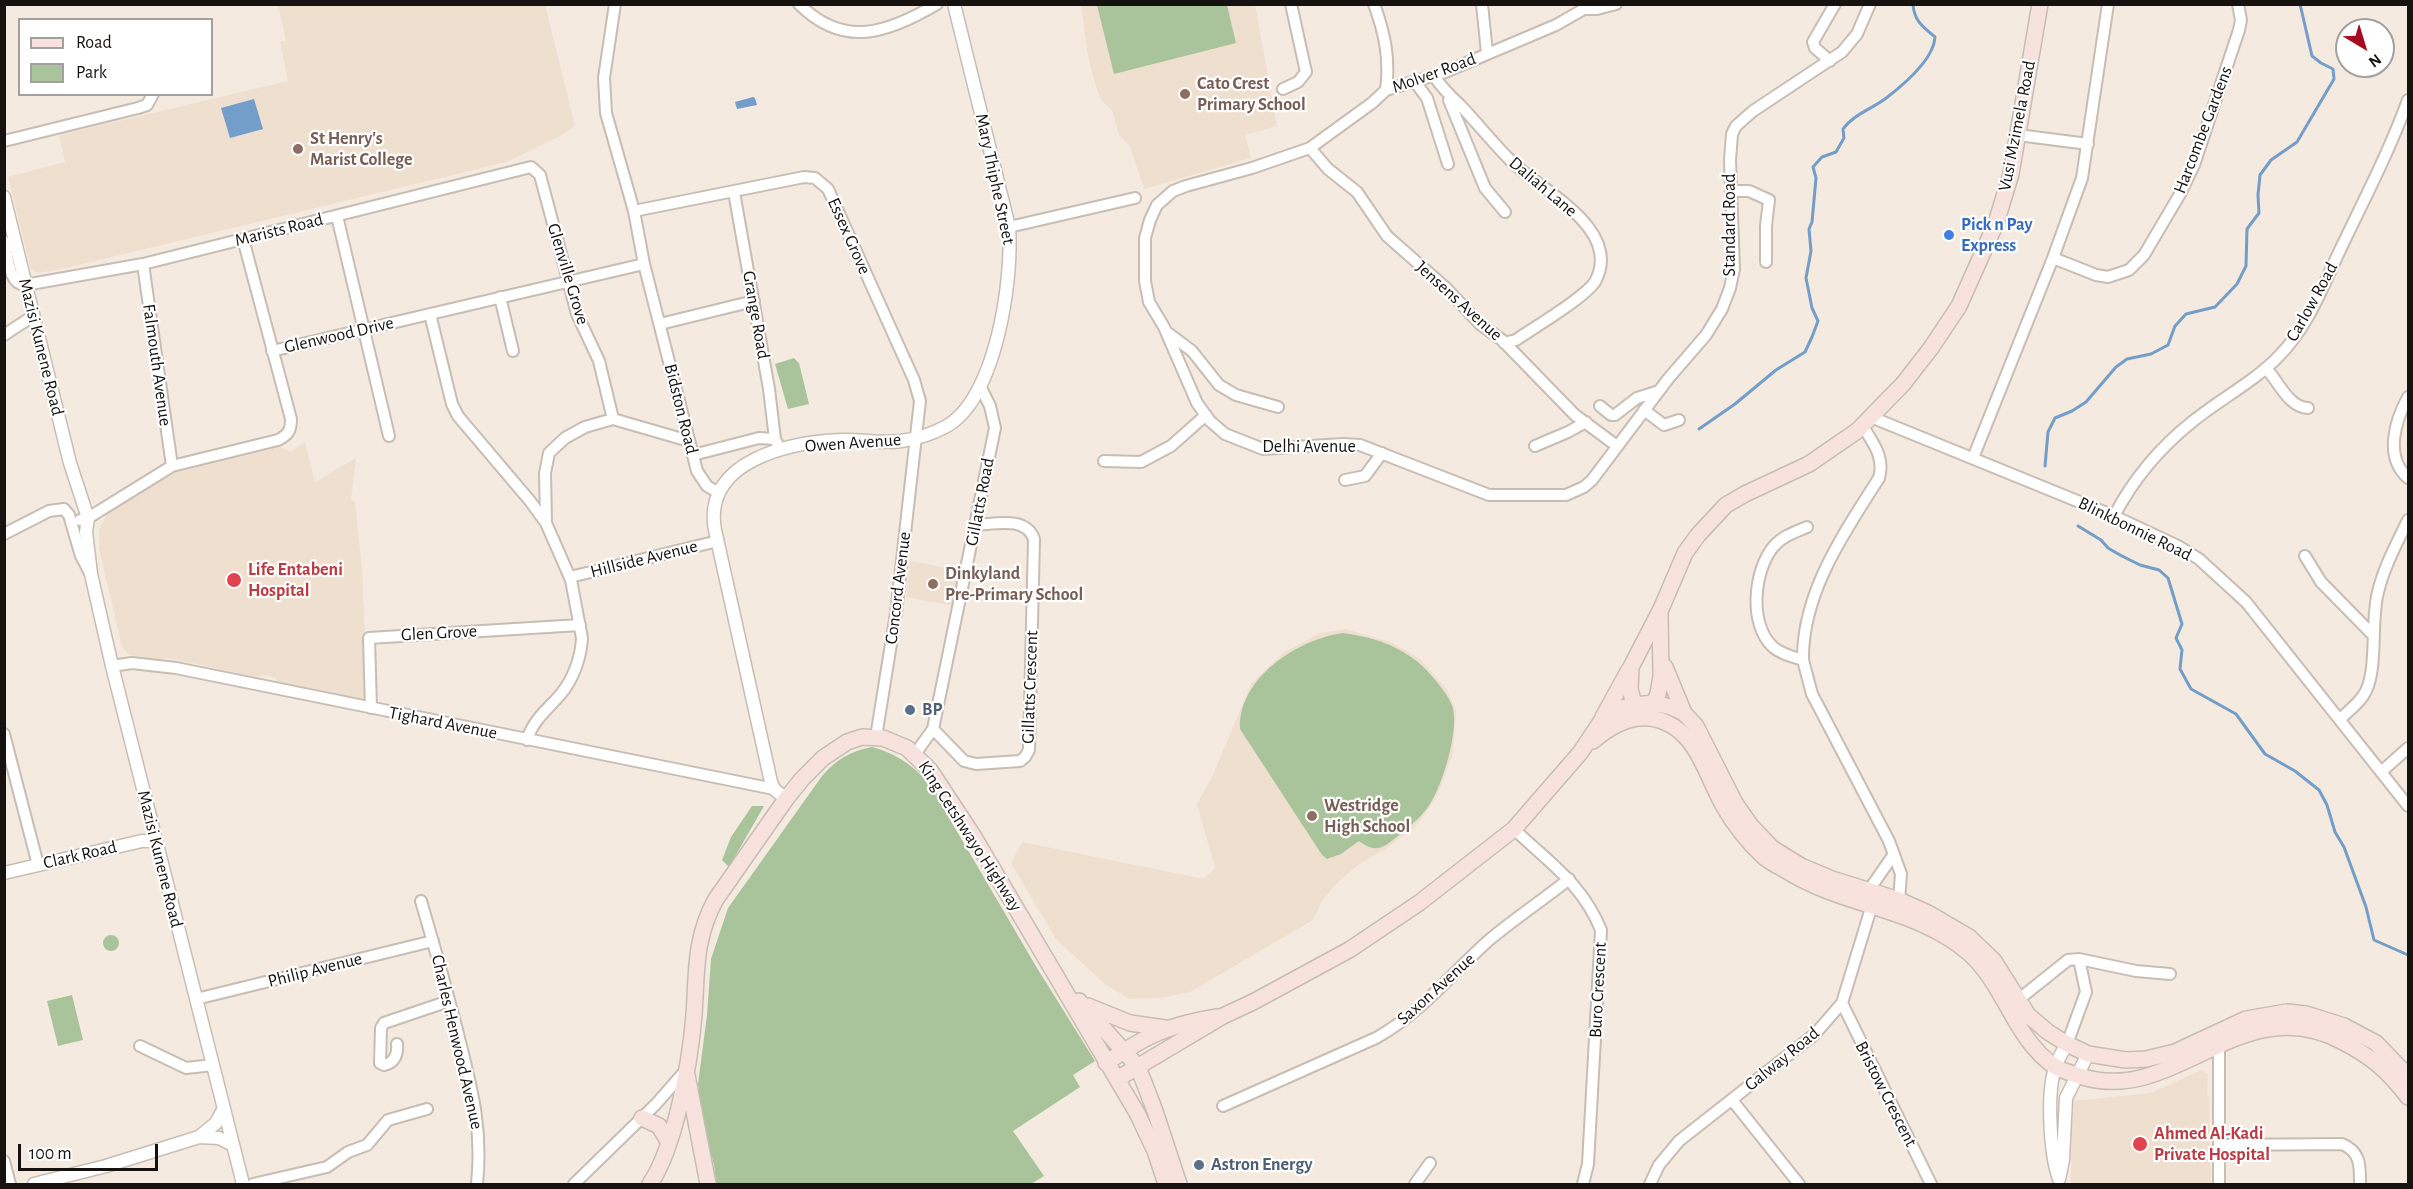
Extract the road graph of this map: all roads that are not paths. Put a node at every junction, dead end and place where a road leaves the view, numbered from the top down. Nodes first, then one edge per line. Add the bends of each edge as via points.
1 (615, 4) edge
2 (799, 4) edge
3 (937, 4) edge
4 (954, 4) edge
5 (1291, 4) edge
6 (1374, 4) edge
7 (1482, 4) edge
8 (1616, 4) edge
9 (1835, 4) edge
10 (1870, 4) edge
11 (2040, 4) edge
12 (2108, 4) edge
13 (2238, 4) edge
14 (1487, 53) junction
15 (1830, 60) junction
16 (1434, 76) junction
17 (1415, 82) junction
18 (1282, 89) dead end
19 (1386, 90) junction
20 (1446, 94) junction
21 (152, 96) edge
22 (2409, 100) edge
23 (2018, 135) junction
24 (4, 141) edge
25 (2088, 144) junction
26 (1310, 148) junction
27 (1448, 164) dead end
28 (531, 167) joint
29 (1731, 191) junction
30 (734, 192) junction
31 (4, 197) edge
32 (1135, 198) dead end
33 (1162, 200) joint
34 (634, 211) junction
35 (1505, 212) dead end
36 (337, 216) junction
37 (1009, 227) junction
38 (243, 239) junction
39 (4, 241) edge
40 (2053, 258) junction
41 (1766, 262) dead end
42 (143, 264) junction
43 (644, 264) junction
44 (568, 282) junction
45 (25, 285) junction
46 (500, 297) junction
47 (754, 301) junction
48 (430, 314) junction
49 (33, 316) junction
50 (660, 324) junction
51 (364, 328) junction
52 (1166, 331) junction
53 (4, 335) edge
54 (1504, 343) junction
55 (272, 351) junction
56 (513, 351) dead end
57 (2266, 368) junction
58 (981, 388) junction
59 (1659, 391) junction
60 (2409, 398) edge
61 (1278, 406) dead end
62 (1600, 406) dead end
63 (2308, 408) dead end
64 (1644, 410) junction
65 (1206, 416) junction
66 (613, 419) junction
67 (1679, 420) dead end
68 (1586, 422) junction
69 (1867, 422) junction
70 (389, 436) dead end
71 (916, 438) junction
72 (689, 441) junction
73 (776, 444) junction
74 (1534, 446) dead end
75 (1617, 447) junction
76 (1382, 453) junction
77 (693, 454) junction
78 (1973, 458) junction
79 (1104, 460) dead end
80 (172, 466) junction
81 (2409, 478) edge
82 (1346, 480) dead end
83 (1575, 492) joint
84 (719, 493) junction
85 (2114, 516) junction
86 (2409, 520) edge
87 (85, 523) junction
88 (546, 523) junction
89 (976, 525) junction
90 (1807, 527) dead end
91 (4, 534) edge
92 (718, 541) junction
93 (2305, 556) dead end
94 (91, 574) junction
95 (570, 577) junction
96 (1661, 609) junction
97 (580, 625) junction
98 (2373, 634) junction
99 (1661, 655) junction
100 (1803, 660) junction
101 (112, 666) junction
102 (1631, 667) junction
103 (371, 708) junction
104 (1643, 711) junction
105 (1684, 712) junction
106 (2340, 719) junction
107 (1602, 720) junction
108 (933, 729) junction
109 (4, 734) edge
110 (876, 737) junction
111 (527, 740) junction
112 (2409, 748) edge
113 (1580, 753) junction
114 (915, 754) junction
115 (2381, 772) junction
116 (780, 794) junction
117 (2409, 806) edge
118 (1514, 829) junction
119 (155, 841) junction
120 (1894, 854) junction
121 (38, 865) junction
122 (4, 873) edge
123 (1569, 879) junction
124 (1870, 898) junction
125 (1899, 900) junction
126 (422, 901) dead end
127 (434, 942) junction
128 (2079, 959) junction
129 (2170, 974) dead end
130 (1062, 984) junction
131 (196, 999) junction
132 (2018, 1000) junction
133 (449, 1001) junction
134 (1080, 1002) junction
135 (1842, 1003) junction
136 (1223, 1016) junction
137 (1166, 1028) junction
138 (397, 1044) dead end
139 (2067, 1044) junction
140 (2219, 1044) junction
141 (140, 1046) dead end
142 (1125, 1051) junction
143 (2088, 1054) junction
144 (1106, 1063) junction
145 (213, 1065) junction
146 (2055, 1066) junction
147 (1138, 1067) junction
148 (686, 1070) junction
149 (2078, 1076) junction
150 (2409, 1076) edge
151 (1117, 1079) junction
152 (2409, 1097) edge
153 (1732, 1100) junction
154 (1223, 1106) dead end
155 (224, 1108) junction
156 (427, 1109) dead end
157 (642, 1118) junction
158 (199, 1137) junction
159 (669, 1143) junction
160 (233, 1145) junction
161 (2219, 1145) junction
162 (4, 1161) edge
163 (1430, 1163) dead end
164 (2059, 1182) edge
165 (10, 1185) edge
166 (34, 1185) edge
167 (243, 1185) edge
168 (253, 1185) edge
169 (477, 1185) edge
170 (574, 1185) edge
171 (650, 1185) edge
172 (708, 1185) edge
173 (1166, 1185) edge
174 (1179, 1185) edge
175 (1415, 1185) edge
176 (1583, 1185) edge
177 (1650, 1185) edge
178 (1799, 1185) edge
179 (1931, 1185) edge
180 (2219, 1185) edge
181 (2360, 1185) edge

1 - 34 street, Bidston Road via 604,78 606,113
2 - 3 street via 819,21 854,33 887,29
4 - 37 street, Mary Thiphe Street
5 - 18 street via 1306,72 1298,82
6 - 19 street via 1388,58
7 - 14 street
8 - 14 street, Molver Road via 1584,9 1556,25
9 - 15 street via 1812,45
10 - 15 street, Standard Road via 1853,41
11 - 23 main road, Vusi Mzimela Road
12 - 25 street
13 - 40 street, Harcombe Gardens via 2240,30 2194,165 2144,255 2129,270 2108,277
14 - 16 street, Molver Road
15 - 29 street, Standard Road via 1736,126 1731,143
16 - 17 street, Molver Road
16 - 20 street, Daliah Lane
17 - 19 street, Molver Road
17 - 27 street via 1427,98
19 - 26 street, Molver Road
20 - 35 street via 1485,188
20 - 54 street, Daliah Lane via 1510,161 1587,225 1602,258 1595,281 1578,297 1516,340
21 - 24 street via 147,105 138,108
22 - 57 street, Carlow Road via 2309,315 2293,341
23 - 25 street
23 - 69 main road, Vusi Mzimela Road via 1996,223 1959,306 1903,384
25 - 40 street via 2082,178
26 - 33 street, Molver Road via 1186,186
26 - 54 street, Jensens Avenue via 1328,170 1357,192 1387,236
28 - 36 street, Marists Road
28 - 44 street, Glenville Grove via 540,175
29 - 41 street via 1749,191 1769,200
29 - 59 street, Standard Road via 1734,269 1730,288 1715,323
30 - 34 street, Essex Grove
30 - 47 street, Grange Road
30 - 71 street, Essex Grove via 809,176 828,189 914,380 920,401
31 - 45 street, Mazisi Kunene Road
32 - 37 street
33 - 52 street, Delhi Avenue via 1149,220 1144,280 1149,302
34 - 43 street, Bidston Road
36 - 38 street, Marists Road
36 - 51 street
37 - 58 street, Mary Thiphe Street via 1008,281
38 - 42 street, Marists Road
38 - 55 street
39 - 45 street via 13,278
40 - 78 street
42 - 45 street, Marists Road
42 - 80 street, Falmouth Avenue
43 - 44 street, Glenwood Drive
43 - 50 street, Bidston Road
44 - 46 street, Glenwood Drive
44 - 66 street, Glenville Grove via 577,314 599,361
45 - 49 street, Mazisi Kunene Road
46 - 48 street, Glenwood Drive
46 - 56 street
47 - 50 street
47 - 73 street, Grange Road
48 - 51 street, Glenwood Drive
48 - 88 street via 450,399 458,416
49 - 53 street
49 - 87 street, Mazisi Kunene Road
50 - 72 street, Bidston Road
51 - 55 street, Glenwood Drive
51 - 70 street
52 - 61 street via 1192,351 1219,385 1236,395
52 - 65 street, Delhi Avenue via 1184,378
54 - 68 street, Jensens Avenue
55 - 80 street, Glenwood Drive via 291,419 286,436
57 - 63 street via 2293,404
57 - 85 street, Carlow Road via 2159,450 2138,475
58 - 71 street, Owen Avenue via 945,428
58 - 89 street, Gillatts Road via 994,428
59 - 62 street via 1636,398 1615,415
59 - 64 street, Standard Road
60 - 81 street via 2398,419 2394,444 2397,462
64 - 67 street via 1664,426
64 - 75 street, Standard Road
65 - 76 street, Delhi Avenue via 1225,434 1263,449 1343,444
65 - 79 street via 1171,446 1141,462
66 - 72 street
66 - 88 street via 585,427 549,453 545,473
68 - 74 street
68 - 75 street, Jensens Avenue
69 - 78 street, Blinkbonnie Road
69 - 96 main road, Vusi Mzimela Road via 1824,456 1745,494 1714,517 1685,553
69 - 100 street via 1882,468 1817,587 1806,622
71 - 73 street, Owen Avenue
71 - 110 street, Concord Avenue via 896,613
72 - 77 street, Bidston Road
73 - 77 street, Owen Avenue via 759,438
73 - 84 street, Owen Avenue via 728,477
75 - 83 street, Standard Road via 1592,480
76 - 82 street via 1365,476
76 - 83 street, Delhi Avenue via 1481,494
77 - 84 street, Bidston Road via 700,478
78 - 85 street, Blinkbonnie Road
80 - 87 street, Glenwood Drive
84 - 92 street via 714,509
85 - 106 street, Blinkbonnie Road via 2178,546 2216,573 2246,602
86 - 98 street via 2378,591
87 - 94 street, Mazisi Kunene Road
88 - 95 street
89 - 108 street, Gillatts Road
89 - 108 street, Gillatts Crescent via 1018,524 1029,530 1034,539 1029,750 1020,760 969,763 958,757
90 - 100 street via 1779,541 1768,554 1757,609 1763,633 1773,646
91 - 94 street via 49,511 63,509 69,515 77,548
92 - 95 street, Hillside Avenue
92 - 116 street
93 - 98 street via 2321,582
94 - 101 street, Mazisi Kunene Road
95 - 97 street
96 - 99 main road, Vusi Mzimela Road
96 - 102 main road, Vusi Mzimela Road
97 - 103 street, Glen Grove via 369,638
97 - 111 street via 581,648 572,676 533,724
98 - 106 street via 2369,685
99 - 104 main road, Vusi Mzimela Road via 1660,685
99 - 105 main road
100 - 120 street via 1812,694
101 - 103 street, Tighard Avenue via 132,663 176,668
101 - 119 street, Mazisi Kunene Road
102 - 104 main road, Vusi Mzimela Road via 1630,689
102 - 107 main road
103 - 111 street, Tighard Avenue
104 - 105 main road
104 - 107 main road via 1618,709
104 - 113 main road via 1607,729
104 - 124 main road via 1686,736 1723,806 1765,858 1820,888
105 - 124 main road via 1701,734 1735,803 1772,848
106 - 115 street, Blinkbonnie Road
107 - 113 main road
108 - 114 street, Gillatts Road
109 - 121 street
110 - 114 main road, King Cetshwayo Highway
110 - 116 main road via 855,739 833,750
111 - 116 street, Tighard Avenue
112 - 115 street
113 - 118 main road
114 - 130 main road, King Cetshwayo Highway via 974,837
115 - 117 street, Blinkbonnie Road
116 - 148 main road via 716,899 701,932
118 - 123 street, Buro Crescent
118 - 136 main road via 1428,897 1349,950
119 - 121 street, Clark Road
119 - 131 street, Mazisi Kunene Road
120 - 124 street, Galway Road
120 - 125 street via 1901,874
121 - 122 street, Clark Road
123 - 154 street, Saxon Avenue via 1489,940 1398,1026
123 - 176 street, Buro Crescent via 1592,908 1601,930 1588,1164
124 - 125 main road
124 - 135 street, Galway Road
124 - 146 main road via 1943,934 1969,953 1990,978 2031,1044
125 - 132 main road via 1951,925 1982,948
126 - 127 street, Charles Henwood Avenue
127 - 131 street, Philip Avenue
127 - 133 street, Charles Henwood Avenue
128 - 129 street
128 - 132 street via 2062,962
128 - 139 street via 2086,992
130 - 134 main road, King Cetshwayo Highway
130 - 144 main road, King Cetshwayo Highway
131 - 145 street, Mazisi Kunene Road
132 - 139 main road via 2037,1024
133 - 138 street via 384,1023 380,1064 392,1062 398,1052
133 - 169 street, Charles Henwood Avenue via 479,1134
134 - 137 main road via 1130,1023
134 - 142 main road, King Cetshwayo Highway
135 - 153 street, Galway Road via 1815,1034
135 - 179 street, Bristow Crescent
136 - 137 main road
136 - 147 main road
137 - 142 main road
139 - 143 main road
139 - 146 street
140 - 149 main road via 2133,1081
140 - 152 main road via 2264,1029 2324,1032 2369,1055
140 - 161 street
141 - 145 street via 186,1068
142 - 144 main road
142 - 147 main road, King Cetshwayo Highway
143 - 149 street
143 - 150 main road via 2146,1059 2175,1052 2247,1019 2287,1012 2344,1026 2376,1043
144 - 151 main road, King Cetshwayo Highway
145 - 155 street, Mazisi Kunene Road
146 - 149 main road
146 - 164 street via 2052,1146
147 - 151 main road
147 - 174 main road, King Cetshwayo Highway
148 - 157 street
148 - 159 main road
148 - 172 main road
149 - 164 street via 2066,1098
151 - 173 main road, King Cetshwayo Highway via 1144,1127
153 - 177 street, Galway Road via 1678,1141 1659,1165
153 - 178 street
155 - 158 street via 216,1123
155 - 160 street, Mazisi Kunene Road
156 - 168 street via 388,1120 367,1145 348,1152 327,1167
157 - 159 main road via 659,1126
157 - 170 street
158 - 160 street via 219,1138
158 - 166 street
159 - 171 main road
160 - 167 street, Mazisi Kunene Road
161 - 180 street
161 - 181 street via 2342,1144 2358,1156
162 - 165 street
163 - 175 street

